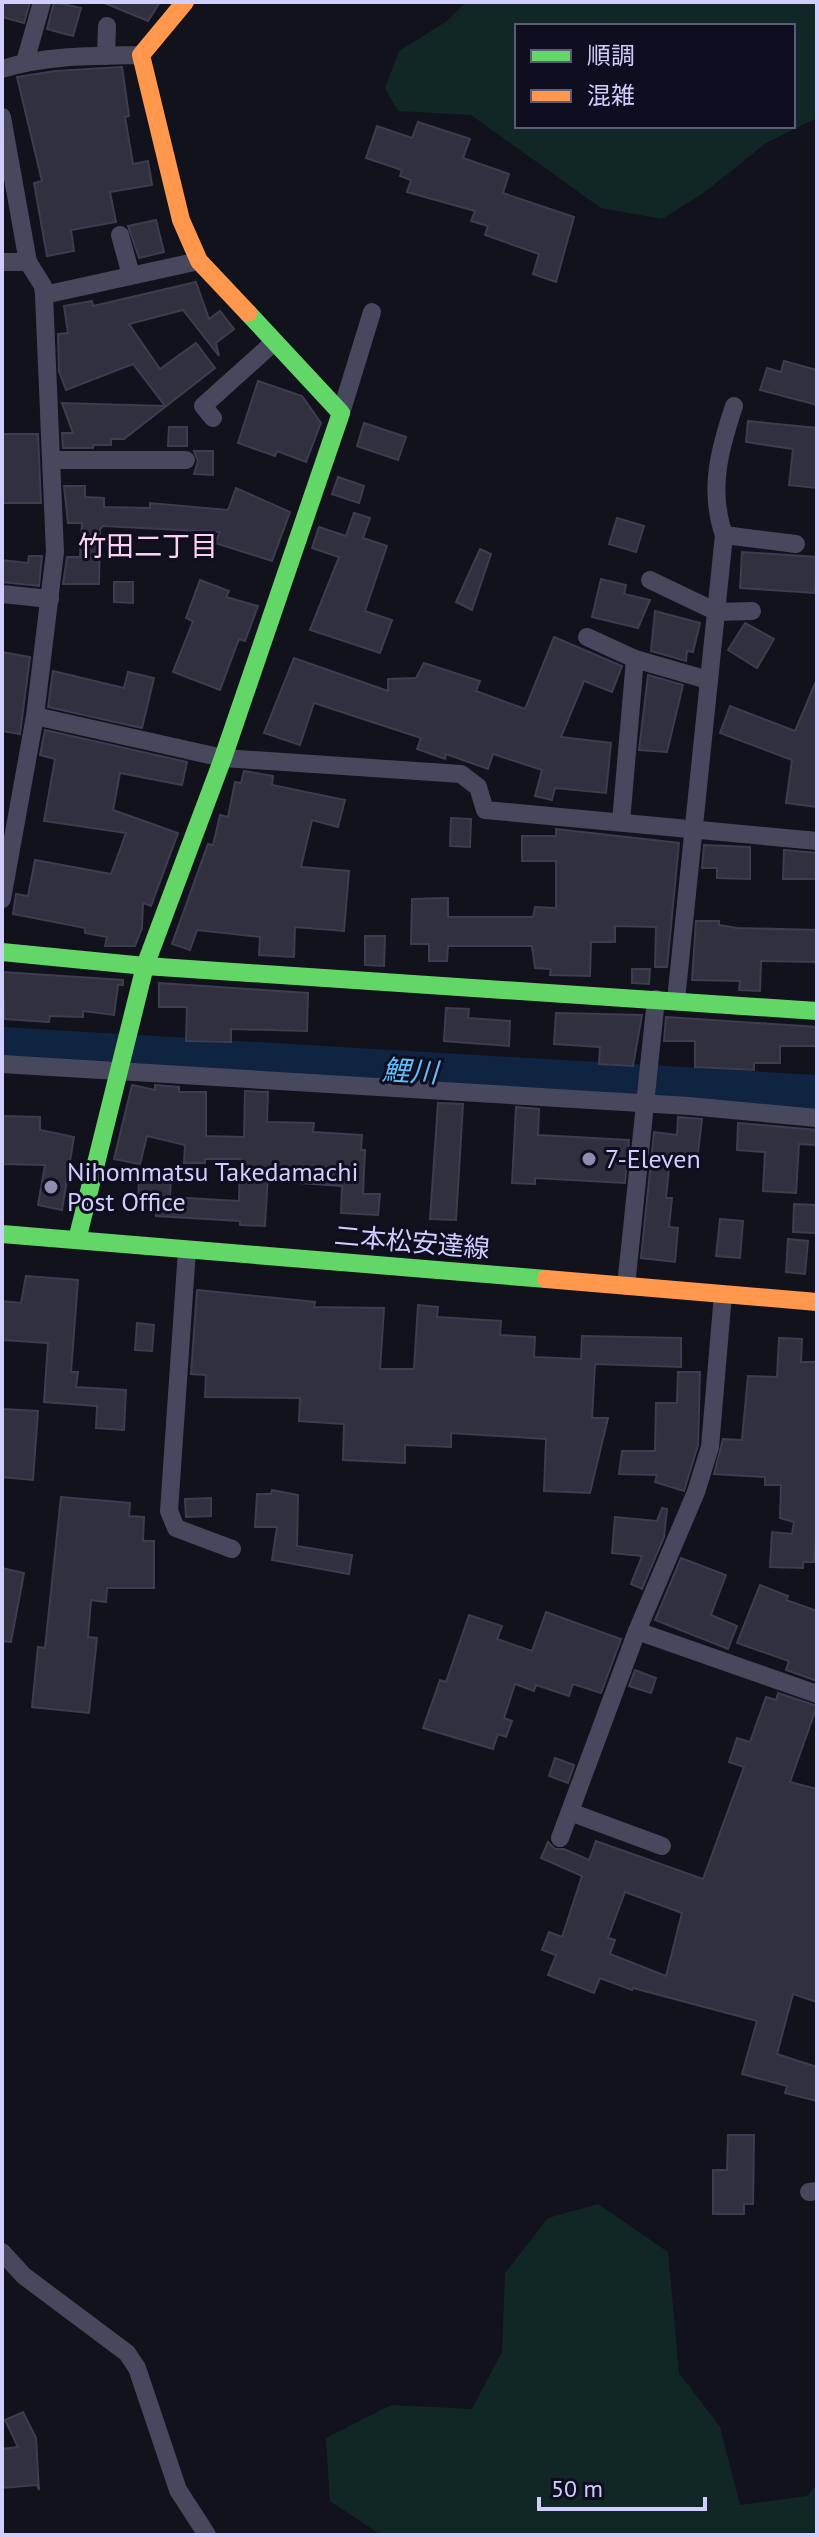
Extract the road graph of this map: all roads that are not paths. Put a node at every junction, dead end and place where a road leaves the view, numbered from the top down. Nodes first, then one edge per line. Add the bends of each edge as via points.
1 (42, 2) edge
2 (185, 2) edge
3 (107, 26) dead end
4 (141, 55) junction
5 (106, 56) junction
6 (25, 62) junction
7 (2, 69) edge
8 (2, 117) edge
9 (120, 235) dead end
10 (199, 261) junction
11 (2, 262) edge
12 (28, 262) junction
13 (131, 275) junction
14 (44, 295) junction
15 (372, 312) dead end
16 (273, 343) junction
17 (734, 406) dead end
18 (341, 413) junction
19 (213, 418) dead end
20 (53, 460) junction
21 (186, 460) dead end
22 (724, 535) junction
23 (796, 544) dead end
24 (650, 580) dead end
25 (2, 594) edge
26 (50, 599) junction
27 (752, 611) dead end
28 (717, 612) junction
29 (587, 637) dead end
30 (635, 659) junction
31 (708, 680) junction
32 (35, 716) junction
33 (223, 758) junction
34 (621, 822) junction
35 (692, 829) junction
36 (817, 841) edge
37 (2, 899) edge
38 (2, 952) edge
39 (145, 966) junction
40 (656, 999) junction
41 (676, 1000) junction
42 (817, 1011) edge
43 (2, 1064) edge
44 (120, 1069) junction
45 (645, 1101) junction
46 (817, 1118) edge
47 (2, 1234) edge
48 (77, 1240) junction
49 (187, 1250) junction
50 (626, 1286) junction
51 (723, 1294) junction
52 (817, 1302) edge
53 (232, 1549) dead end
54 (637, 1631) junction
55 (817, 1694) edge
56 (570, 1812) junction
57 (560, 1838) dead end
58 (662, 1846) dead end
59 (2, 2252) edge
60 (207, 2535) edge

1 - 6 street
2 - 4 street
3 - 5 street
4 - 5 street
4 - 10 street via 168,174
5 - 6 street
6 - 7 street
8 - 12 street
9 - 13 street
10 - 13 street
10 - 16 street
11 - 12 street
12 - 14 street
13 - 14 street
14 - 20 street
15 - 18 street
16 - 18 street
16 - 19 street via 203,406
17 - 22 street via 717,457
18 - 33 street
20 - 21 street
20 - 26 street
22 - 23 street
22 - 28 street
24 - 28 street
25 - 26 street
26 - 32 street
27 - 28 street
28 - 31 street
29 - 30 street
30 - 31 street
30 - 34 street
31 - 35 street
32 - 33 street
32 - 37 street
33 - 34 street via 461,774 478,787 485,810
33 - 39 street
34 - 35 street
35 - 36 street
35 - 41 street
38 - 39 street
39 - 40 street
39 - 44 street
40 - 41 street
40 - 45 street
41 - 42 street
43 - 44 street
44 - 45 street
44 - 48 street
45 - 46 street
45 - 50 street
47 - 48 street, 二本松安達線
48 - 49 street, 二本松安達線
49 - 50 street, 二本松安達線
49 - 53 street via 169,1511 176,1528
50 - 51 street, 二本松安達線
51 - 52 street, 二本松安達線
51 - 54 street via 710,1447
54 - 55 street
54 - 56 street
56 - 57 street
56 - 58 street
59 - 60 street via 24,2276 127,2353 137,2368 178,2490

